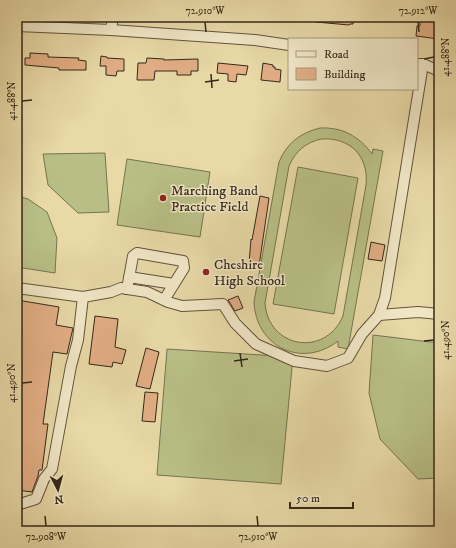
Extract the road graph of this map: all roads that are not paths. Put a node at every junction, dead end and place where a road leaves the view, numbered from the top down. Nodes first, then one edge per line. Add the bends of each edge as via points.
1 (113, 17) edge
2 (17, 26) edge
3 (111, 30) junction
4 (288, 45) edge
5 (420, 64) edge
6 (439, 71) edge
7 (418, 77) edge
8 (416, 90) edge
9 (129, 277) junction
10 (174, 284) junction
11 (17, 288) edge
12 (127, 289) junction
13 (83, 297) junction
14 (164, 300) junction
15 (439, 314) edge
16 (380, 315) junction
17 (17, 505) edge

1 - 3 street
2 - 3 street
3 - 4 street via 255,40
5 - 6 street
5 - 7 street
8 - 16 street via 385,298
9 - 10 street
9 - 10 street via 133,256 137,253 181,260 184,262 184,268
9 - 12 street
10 - 14 street
11 - 13 street
12 - 13 street via 121,288
12 - 14 street via 148,292
13 - 17 street via 78,340 52,469 44,479 36,499
14 - 16 street via 182,306 223,304 235,324 256,344 294,361 327,366 348,358 362,334
15 - 16 street via 418,312

